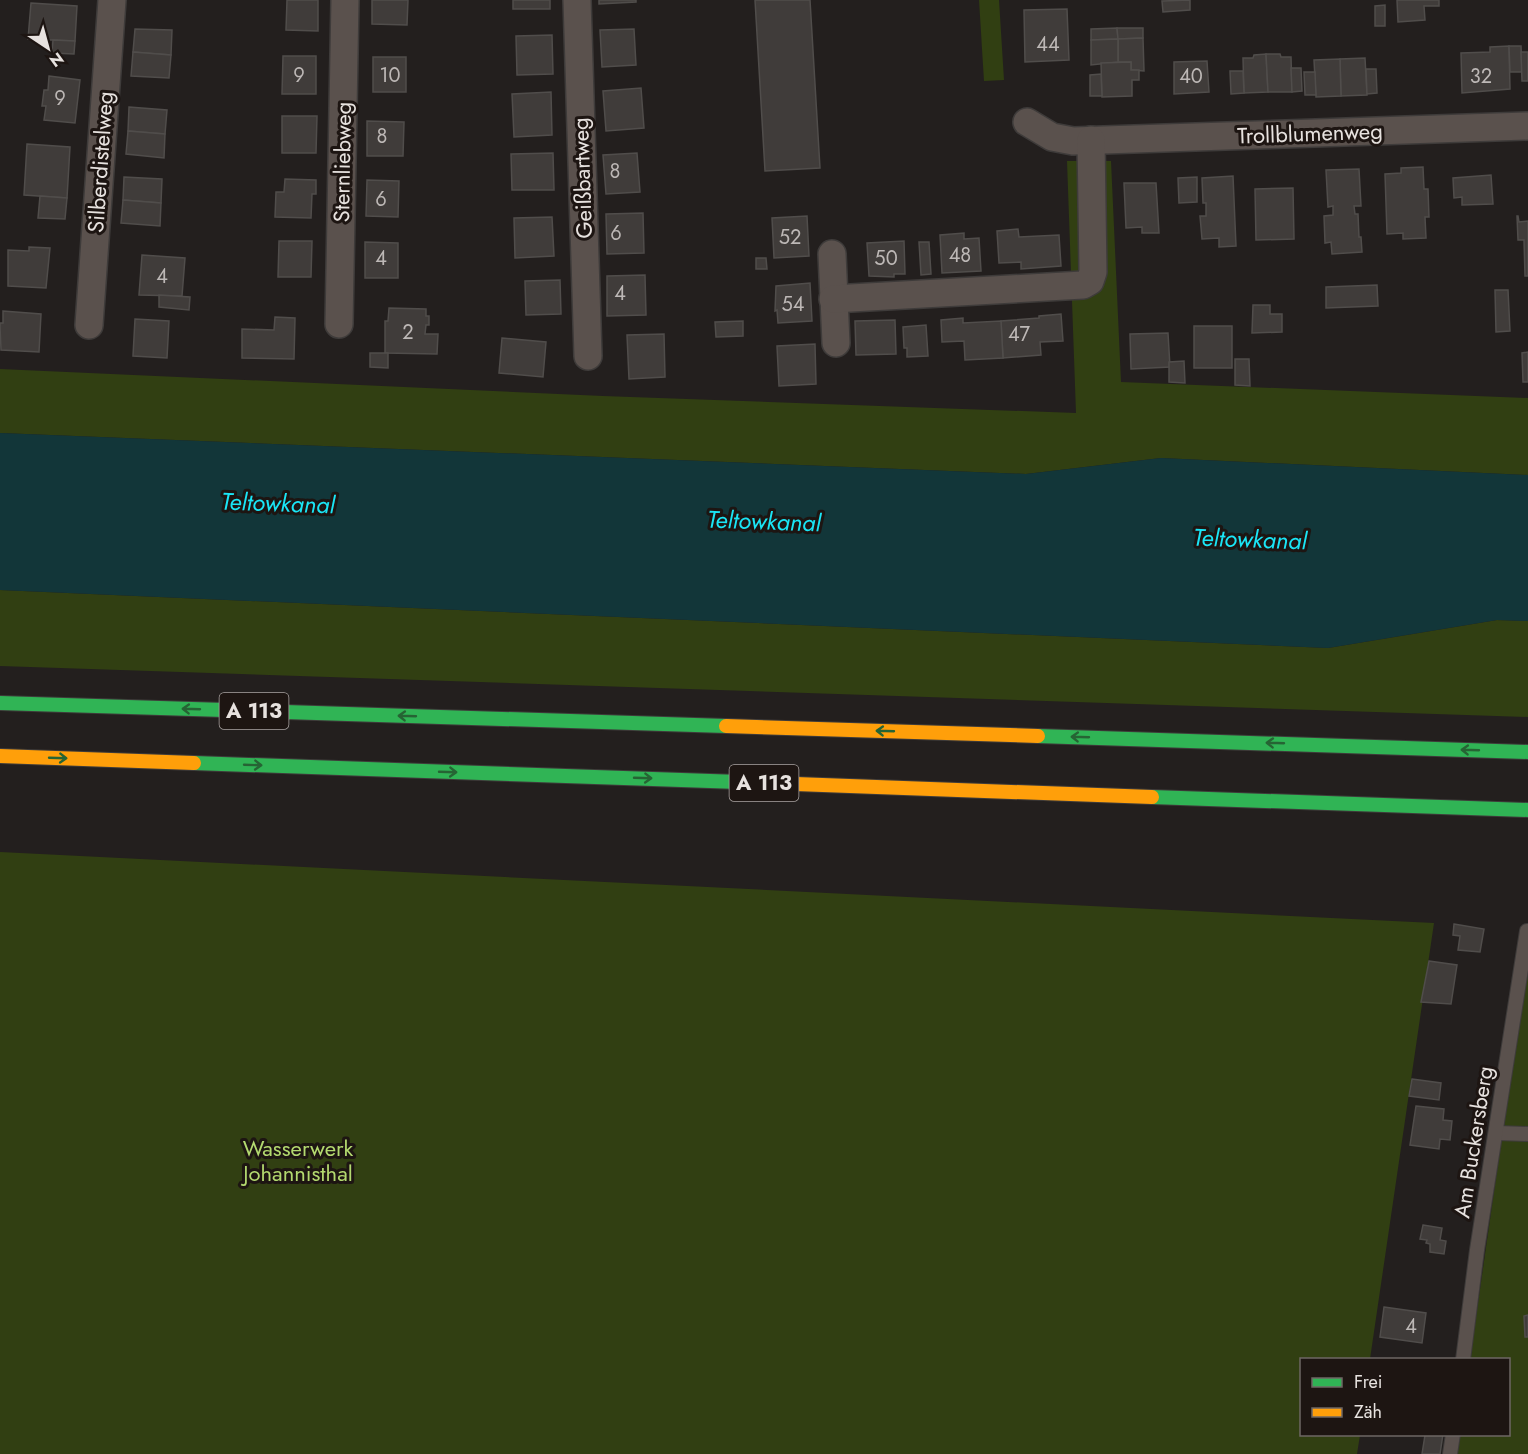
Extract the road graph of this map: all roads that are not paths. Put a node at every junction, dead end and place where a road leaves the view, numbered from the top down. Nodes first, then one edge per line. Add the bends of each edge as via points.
1 (112, 0) edge
2 (345, 0) edge
3 (577, 0) edge
4 (1027, 122) dead end
5 (1528, 126) edge
6 (1091, 140) junction
7 (832, 254) dead end
8 (833, 300) junction
9 (339, 324) dead end
10 (89, 325) dead end
11 (836, 343) dead end
12 (588, 356) dead end
13 (0, 703) edge
14 (1528, 752) edge
15 (0, 756) edge
16 (1528, 810) edge
17 (1527, 931) edge
18 (1497, 1133) junction
19 (1528, 1134) edge
20 (1463, 1358) edge
21 (1453, 1436) edge
22 (1450, 1454) edge

1 - 10 street, Silberdistelweg
2 - 9 street, Sternliebweg
3 - 12 street, Geißbartweg
4 - 6 street, Trollblumenweg via 1052,137
5 - 6 street, Trollblumenweg
6 - 8 street via 1094,272 1083,285
7 - 8 street
8 - 11 street
14 -> 13 highway, A 113
15 -> 16 highway, A 113
17 - 18 lane, Am Buckersberg
18 - 19 lane
18 - 20 lane, Am Buckersberg
21 - 22 lane

